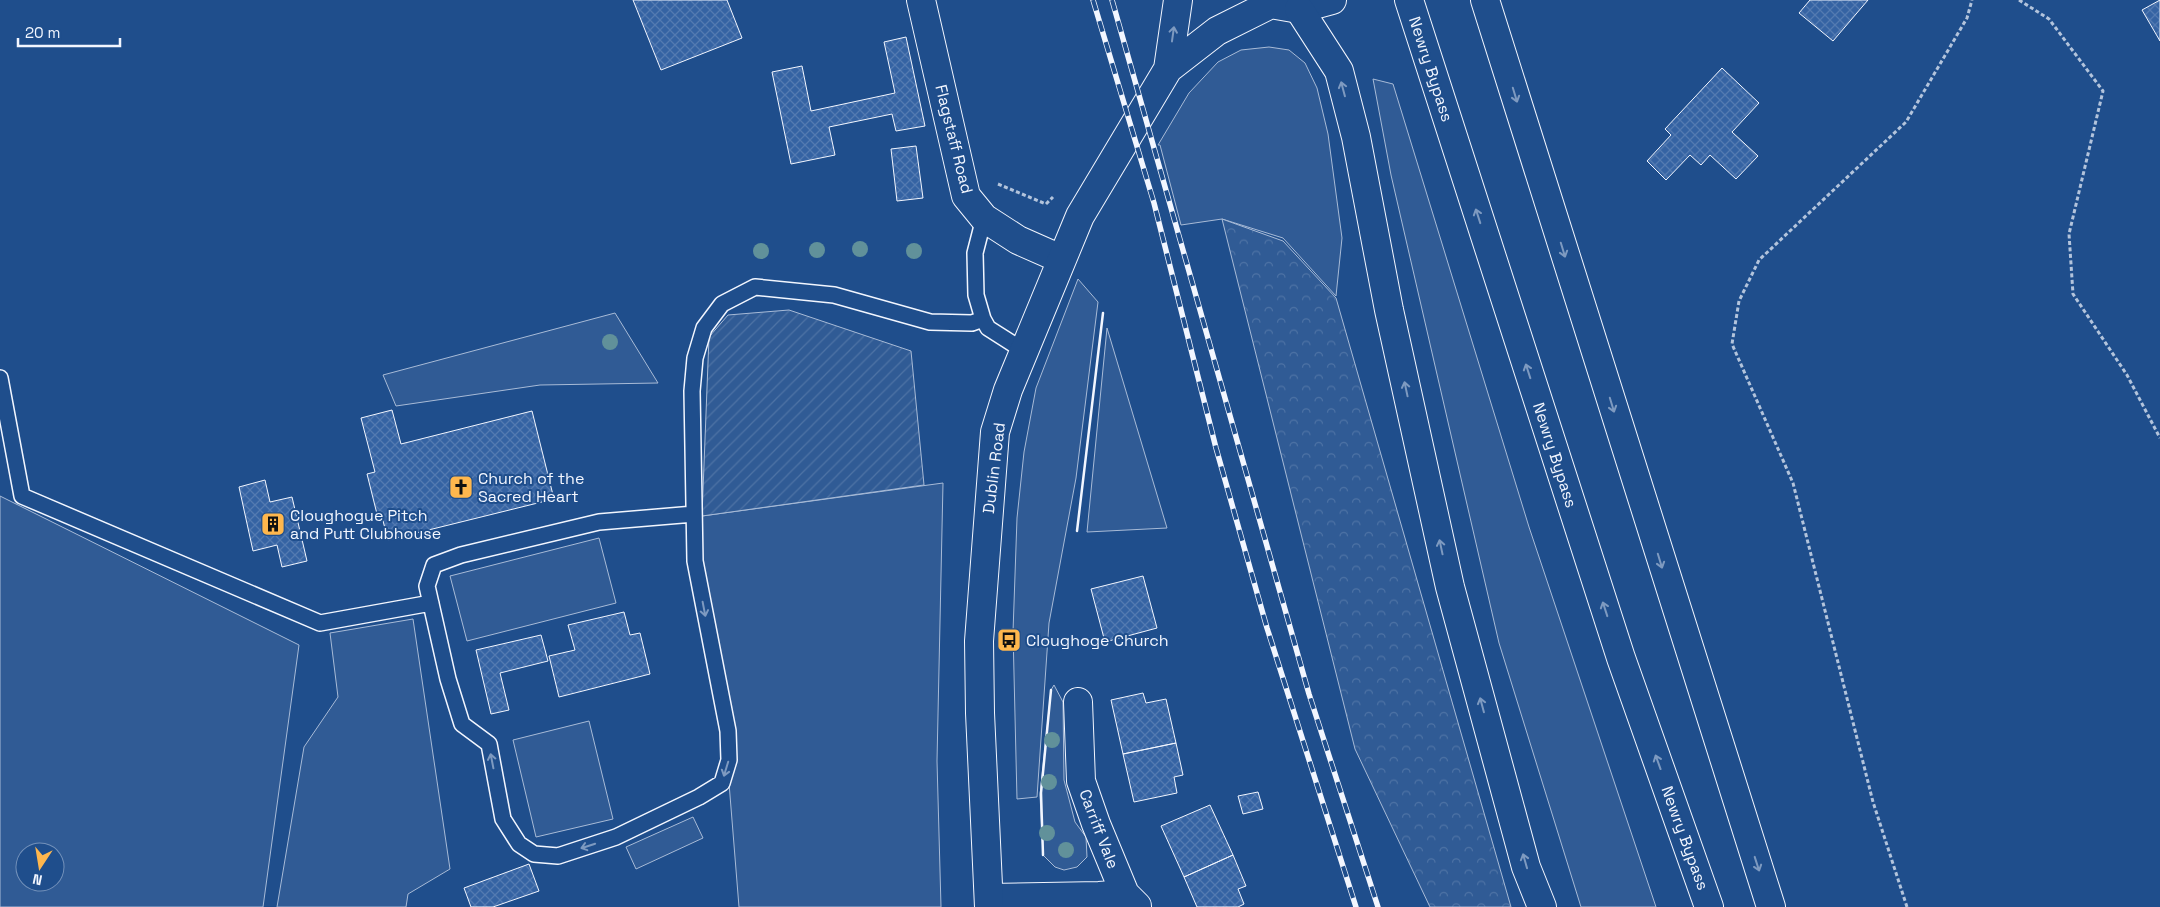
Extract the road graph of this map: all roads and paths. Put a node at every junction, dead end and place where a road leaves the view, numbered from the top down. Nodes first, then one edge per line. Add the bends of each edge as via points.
1 (921, 0) edge
2 (1178, 0) edge
3 (1332, 0) edge
4 (1409, 0) edge
5 (1485, 0) edge
6 (1972, 0) edge
7 (2019, 0) edge
8 (1264, 2) edge
9 (1299, 9) junction
10 (1168, 68) junction
11 (960, 168) junction
12 (1059, 191) dead end
13 (984, 218) junction
14 (1061, 259) junction
15 (983, 319) junction
16 (1024, 351) junction
17 (0, 378) edge
18 (2160, 438) edge
19 (694, 514) junction
20 (431, 603) junction
21 (1078, 702) dead end
22 (1132, 900) edge
23 (989, 902) edge
24 (1542, 907) edge
25 (1709, 907) edge
26 (1771, 907) edge
27 (1907, 907) edge

1 - 11 main road, Flagstaff Road
10 -> 2 main road
3 - 9 main road
25 -> 4 main road, Newry Bypass via 1621,658
5 -> 26 main road
6 - 27 path via 1967,18 1906,122 1759,260 1739,300 1732,344 1793,483 1873,802
7 - 18 path via 2049,19 2103,91 2069,234 2073,294 2126,375
8 - 9 main road
8 - 10 main road via 1217,31
24 -> 9 main road via 1526,867 1450,587 1389,310 1356,136 1338,71
10 - 14 main road, Dublin Road via 1080,216
11 - 12 path via 1046,204
11 - 13 main road, Flagstaff Road via 966,196
13 - 14 main road, Flagstaff Road via 1018,240
13 - 15 lane via 975,253 976,295
14 - 16 main road, Dublin Road
15 - 16 lane via 988,328
15 - 19 lane via 972,323 930,322 834,295 755,287 722,304 704,328 695,358 692,391
16 - 23 main road, Dublin Road via 995,432 979,641
17 - 20 lane via 22,496 320,623
19 - 20 lane via 599,522 460,555 434,565 427,586
19 -> 20 lane via 695,561 728,731 728,760 722,783 616,837 558,856 534,854 519,844 503,819 489,744 462,724 448,680
21 - 22 main road, Carriff Vale via 1081,781 1096,824
22 - 23 main road, Carriff Vale via 1099,896

